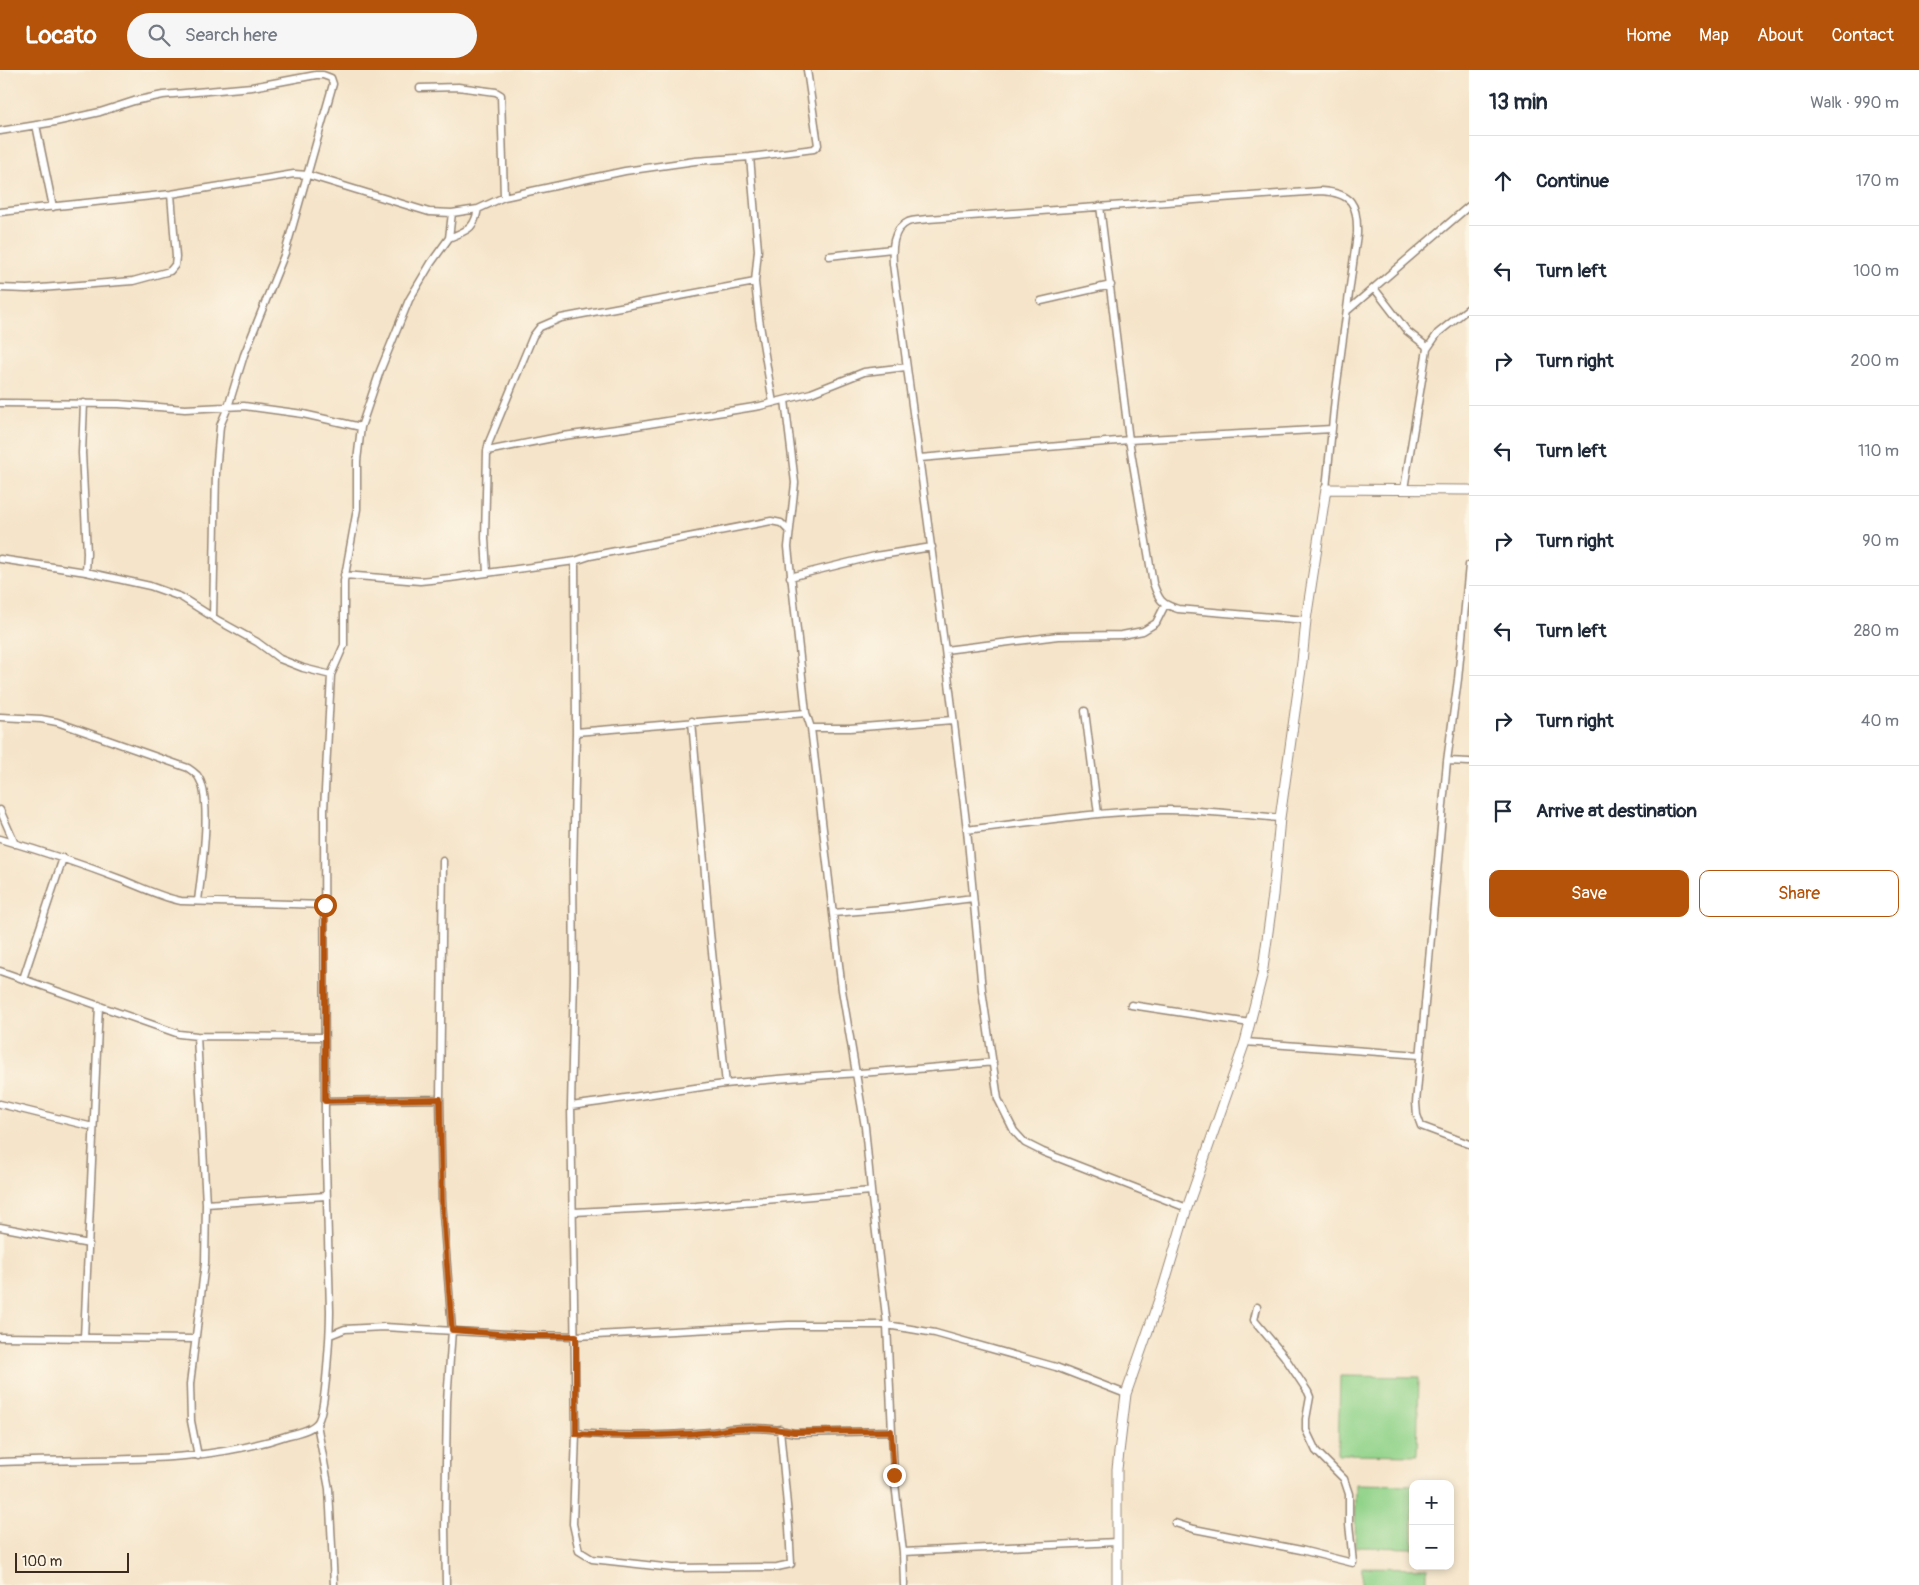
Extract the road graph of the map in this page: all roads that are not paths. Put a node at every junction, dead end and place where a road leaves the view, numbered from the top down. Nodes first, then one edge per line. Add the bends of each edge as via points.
1 (807, 70) edge
2 (420, 88) dead end
3 (36, 125) junction
4 (0, 131) edge
5 (750, 157) junction
6 (308, 175) junction
7 (172, 194) junction
8 (504, 197) junction
9 (1100, 206) junction
10 (1469, 206) edge
11 (53, 207) junction
12 (478, 208) junction
13 (0, 212) edge
14 (452, 214) junction
15 (449, 238) junction
16 (892, 249) junction
17 (829, 256) dead end
18 (755, 282) junction
19 (1111, 284) junction
20 (0, 288) edge
21 (1374, 288) junction
22 (1041, 301) dead end
23 (1469, 308) edge
24 (1347, 311) junction
25 (1427, 349) junction
26 (906, 367) junction
27 (785, 400) junction
28 (0, 403) edge
29 (84, 403) junction
30 (773, 403) junction
31 (228, 406) junction
32 (361, 427) junction
33 (1332, 429) junction
34 (1129, 440) junction
35 (487, 452) junction
36 (920, 458) junction
37 (1326, 489) junction
38 (1404, 489) junction
39 (1469, 490) edge
40 (789, 531) junction
41 (932, 548) junction
42 (0, 560) edge
43 (575, 561) junction
44 (1469, 565) edge
45 (86, 572) junction
46 (487, 573) junction
47 (344, 575) junction
48 (790, 577) junction
49 (1165, 605) junction
50 (1467, 606) edge
51 (213, 618) junction
52 (1306, 620) junction
53 (945, 650) junction
54 (331, 675) junction
55 (1085, 711) dead end
56 (806, 713) junction
57 (0, 717) edge
58 (953, 720) junction
59 (692, 721) junction
60 (811, 728) junction
61 (576, 732) junction
62 (1446, 761) junction
63 (1469, 762) edge
64 (0, 810) edge
65 (1098, 814) junction
66 (1280, 818) junction
67 (967, 830) junction
68 (0, 839) edge
69 (14, 844) junction
70 (63, 858) junction
71 (443, 861) dead end
72 (973, 898) junction
73 (198, 902) junction
74 (325, 905) junction
75 (833, 913) junction
76 (0, 971) edge
77 (23, 980) junction
78 (100, 1005) junction
79 (1131, 1005) dead end
80 (1250, 1023) junction
81 (197, 1036) junction
82 (325, 1036) junction
83 (1245, 1042) junction
84 (1420, 1055) junction
85 (993, 1062) junction
86 (857, 1073) junction
87 (726, 1084) junction
88 (440, 1099) junction
89 (325, 1101) junction
90 (0, 1104) edge
91 (572, 1106) junction
92 (93, 1127) junction
93 (1469, 1144) edge
94 (871, 1191) junction
95 (326, 1196) junction
96 (206, 1204) junction
97 (1187, 1208) junction
98 (574, 1212) junction
99 (0, 1227) edge
100 (89, 1244) junction
101 (1257, 1307) dead end
102 (887, 1325) junction
103 (452, 1330) junction
104 (330, 1334) junction
105 (576, 1336) junction
106 (0, 1337) edge
107 (84, 1338) junction
108 (195, 1339) junction
109 (1126, 1394) junction
110 (317, 1424) junction
111 (780, 1429) junction
112 (891, 1431) junction
113 (576, 1434) junction
114 (198, 1456) junction
115 (0, 1462) edge
116 (1176, 1523) dead end
117 (1117, 1542) junction
118 (903, 1552) junction
119 (334, 1585) edge
120 (446, 1585) edge
121 (904, 1585) edge
122 (1117, 1585) edge

1 - 5 street via 818,145 814,149
2 - 8 street via 458,87 501,95
3 - 4 street
3 - 6 street via 163,95 252,87 323,74 331,78 333,84
3 - 11 street
5 - 8 street via 625,171
5 - 18 street via 758,250
6 - 7 street via 273,177
6 - 14 street via 429,212
6 - 31 street via 285,253 244,355
7 - 11 street
7 - 20 street via 176,249 170,271 133,281
8 - 12 street
9 - 16 street via 907,222 895,234
9 - 19 street
9 - 24 street via 1334,192 1351,202 1358,214
10 - 21 street
11 - 13 street
12 - 14 street
12 - 15 street via 476,221
14 - 15 street
15 - 32 street via 409,300
16 - 17 street
16 - 26 street
18 - 30 street
18 - 35 street via 561,318 540,327 533,336
19 - 22 street
19 - 34 street
21 - 24 street
21 - 25 street via 1407,331
23 - 25 street via 1438,334
24 - 33 street
25 - 38 street
26 - 27 street via 864,372
26 - 36 street
27 - 30 street
27 - 40 street via 794,483
28 - 29 street
29 - 31 street via 185,409
29 - 45 street via 82,453
30 - 35 street via 563,436
31 - 32 street via 275,410
31 - 51 street via 220,426 216,473
32 - 47 street via 357,509
33 - 34 street
33 - 37 street
34 - 36 street
34 - 49 street via 1153,583
35 - 46 street
36 - 41 street
37 - 38 street
37 - 52 street
38 - 39 street
40 - 43 street via 781,523 771,520
40 - 48 street
41 - 48 street via 875,556
41 - 53 street
42 - 45 street
43 - 46 street
43 - 61 street
44 - 50 street
45 - 51 street via 150,586 181,597
46 - 47 street via 420,581
47 - 54 street via 344,644
48 - 56 street
49 - 52 street via 1178,609
49 - 53 street via 1156,623 1143,631 1122,636 1058,636
50 - 62 street
51 - 54 street via 280,659
52 - 66 street
53 - 58 street
54 - 74 street via 324,810
55 - 65 street
56 - 59 street
56 - 60 street
57 - 73 street via 57,722 188,768 198,776 206,808
58 - 60 street
58 - 67 street
59 - 61 street
59 - 87 street
60 - 75 street
61 - 91 street
62 - 63 street
62 - 84 street
64 - 69 street
65 - 66 street via 1191,810
65 - 67 street
66 - 80 street via 1263,967
67 - 72 street
68 - 69 street
69 - 70 street
70 - 73 street via 164,898
70 - 77 street
71 - 88 street
72 - 75 street
72 - 85 street
73 - 74 street
74 - 82 street
75 - 86 street via 842,990
76 - 77 street
77 - 78 street
78 - 81 street via 171,1031
78 - 92 street
79 - 80 street
80 - 83 street
81 - 82 street
81 - 96 street
82 - 89 street
83 - 84 street
83 - 97 street
84 - 93 street via 1416,1103 1421,1126
85 - 86 street
85 - 97 street via 998,1099 1014,1131 1025,1143
86 - 87 street
86 - 94 street
87 - 91 street
88 - 89 street
88 - 103 street via 442,1201
89 - 95 street
90 - 92 street
91 - 98 street
92 - 100 street
94 - 98 street via 696,1206
94 - 102 street
95 - 96 street
95 - 104 street
96 - 108 street via 205,1262
97 - 109 street
98 - 105 street
99 - 100 street
100 - 107 street
101 - 116 street via 1254,1320 1284,1356 1310,1396 1306,1430 1316,1451 1344,1479 1349,1494 1353,1563
102 - 105 street via 789,1325
102 - 109 street via 935,1333 1056,1367
102 - 112 street
103 - 104 street via 384,1327 345,1329
103 - 105 street
103 - 120 street via 444,1527
104 - 110 street via 324,1403
105 - 113 street
106 - 107 street
107 - 108 street
108 - 114 street via 190,1384 191,1421
109 - 117 street via 1117,1469
110 - 114 street via 269,1442
110 - 119 street via 329,1489
111 - 112 street via 794,1432
111 - 113 street
111 - 113 street via 791,1564 777,1567 673,1568 592,1559 580,1551 573,1524
112 - 118 street
114 - 115 street
117 - 118 street
117 - 122 street
118 - 121 street

